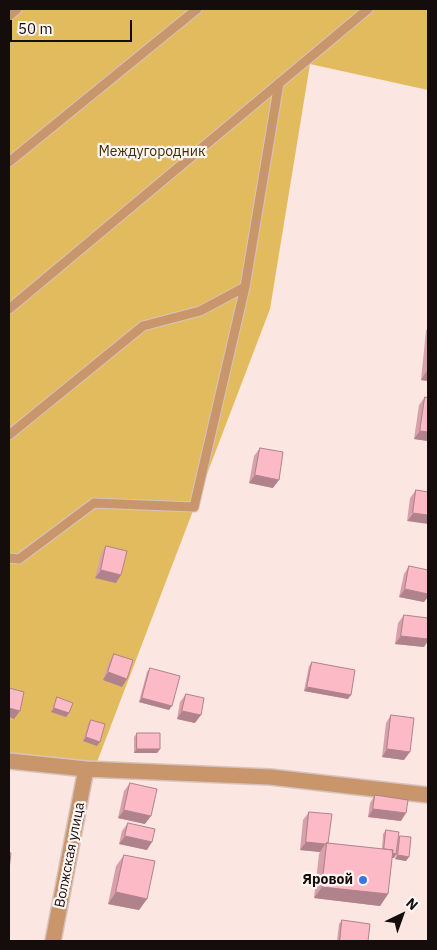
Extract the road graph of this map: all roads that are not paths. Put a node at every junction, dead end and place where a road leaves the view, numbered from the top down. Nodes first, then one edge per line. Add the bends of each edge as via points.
1 (17, 9) edge
2 (197, 9) edge
3 (368, 9) edge
4 (9, 16) edge
5 (279, 83) junction
6 (9, 162) edge
7 (245, 288) junction
8 (9, 309) edge
9 (9, 435) edge
10 (9, 558) edge
11 (9, 761) edge
12 (86, 770) junction
13 (428, 795) edge
14 (53, 941) edge

1 - 4 lane
2 - 6 lane
3 - 5 lane
5 - 7 lane
5 - 8 lane
7 - 9 lane via 200,311 143,326
7 - 10 lane via 194,507 94,503 19,559
11 - 12 street
12 - 13 street via 270,777
12 - 14 street, Волжская улица

